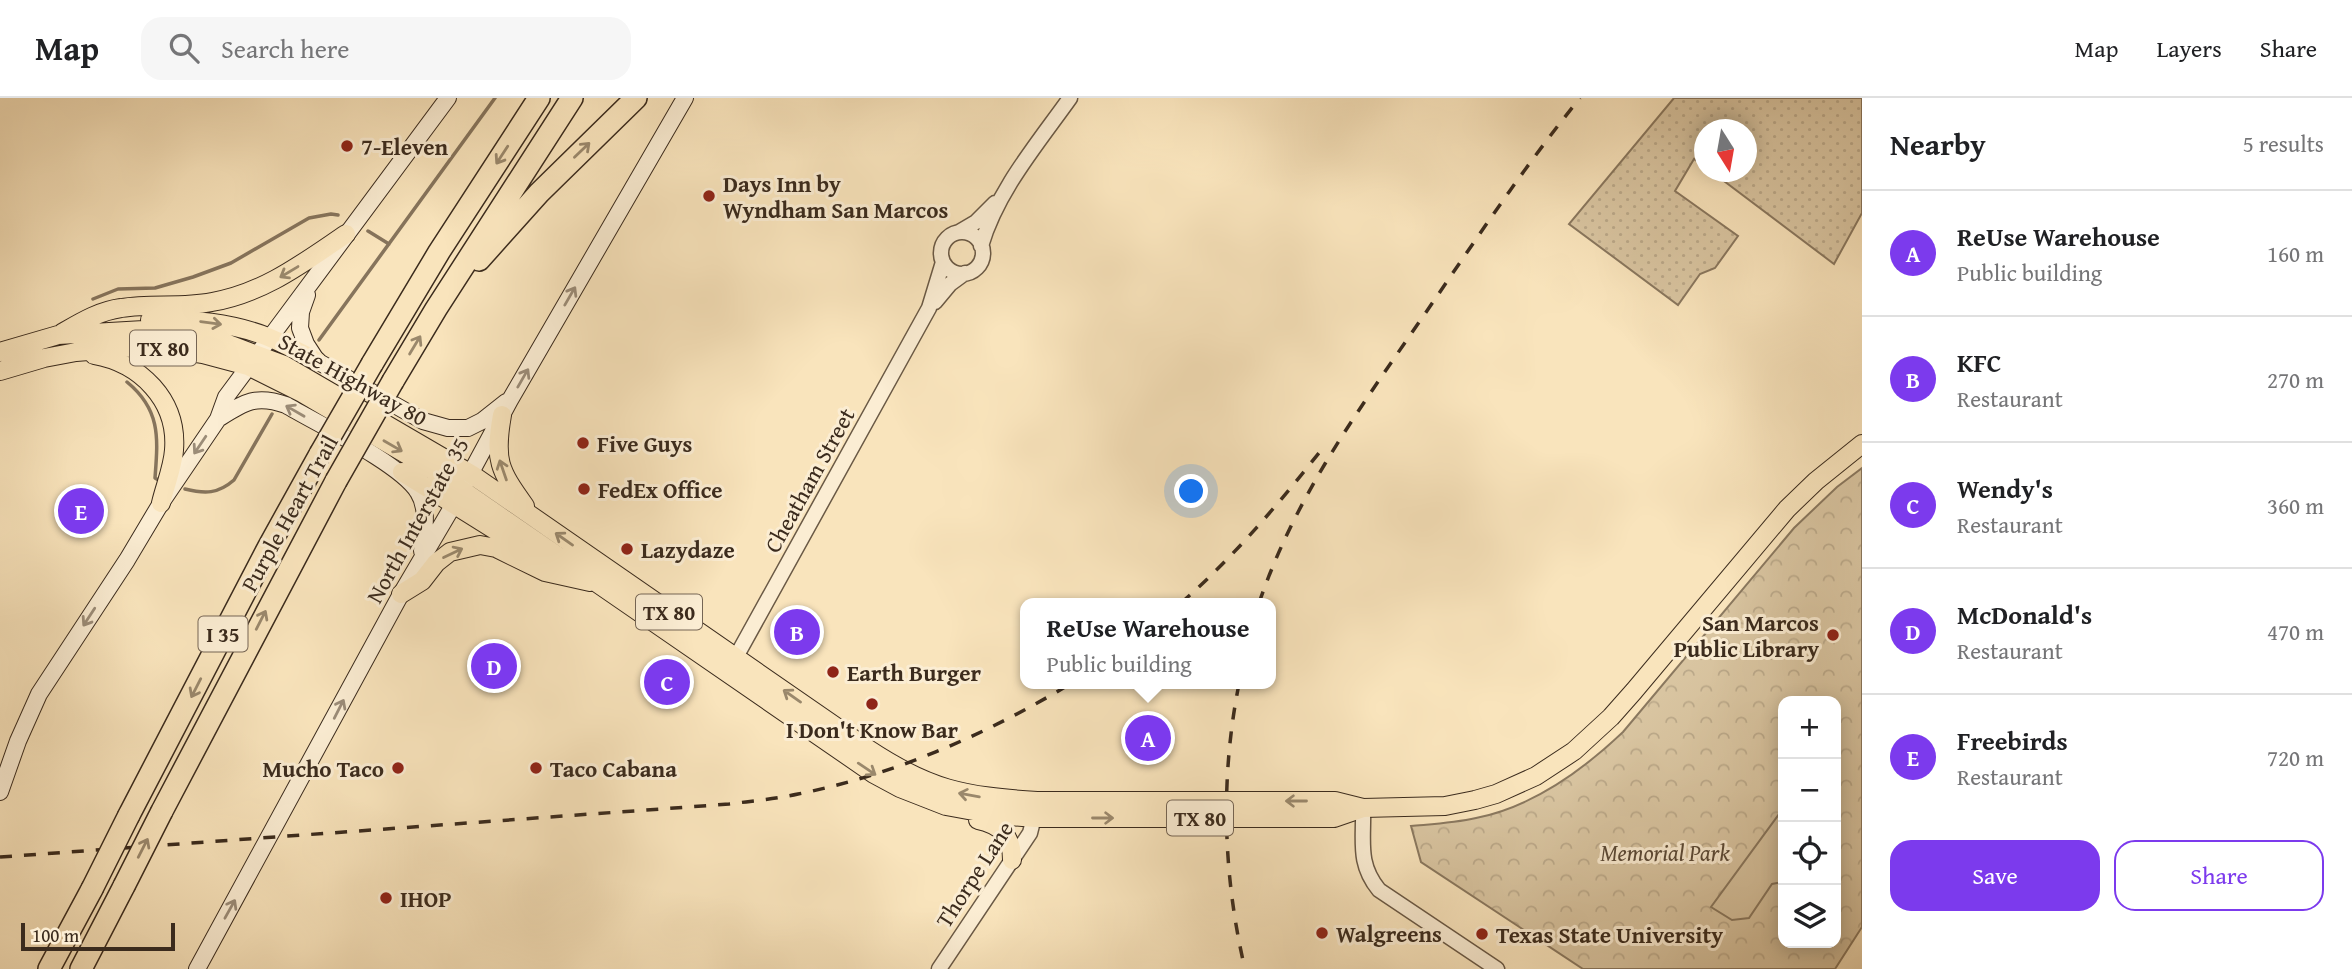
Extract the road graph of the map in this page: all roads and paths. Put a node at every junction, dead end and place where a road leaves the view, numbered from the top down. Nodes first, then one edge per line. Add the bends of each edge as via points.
1 (447, 98) edge
2 (539, 98) edge
3 (572, 98) edge
4 (636, 98) edge
5 (685, 98) edge
6 (1070, 98) edge
7 (1003, 195) junction
8 (959, 232) junction
9 (345, 234) junction
10 (981, 246) junction
11 (943, 262) junction
12 (965, 273) junction
13 (313, 280) junction
14 (929, 308) junction
15 (436, 309) junction
16 (96, 333) junction
17 (58, 335) junction
18 (270, 338) junction
19 (0, 352) edge
20 (76, 352) junction
21 (253, 360) junction
22 (317, 361) junction
23 (0, 363) edge
24 (0, 371) edge
25 (506, 407) junction
26 (218, 419) junction
27 (1862, 444) edge
28 (402, 472) junction
29 (462, 489) junction
30 (161, 503) junction
31 (533, 518) junction
32 (422, 557) junction
33 (569, 563) junction
34 (599, 583) junction
35 (401, 594) junction
36 (690, 626) junction
37 (732, 665) junction
38 (0, 792) edge
39 (946, 806) junction
40 (1363, 808) junction
41 (1036, 810) junction
42 (1012, 860) junction
43 (49, 969) edge
44 (81, 969) edge
45 (197, 969) edge
46 (939, 969) edge
47 (1497, 969) edge

1 - 9 main road
2 -> 43 highway, Purple Heart Trail / I 35, bridge via 439,252 320,454
3 - 15 highway, Purple Heart Trail / I 35
15 -> 4 highway via 539,193
25 -> 5 main road, North Interstate 35
6 - 7 street
7 - 8 street
7 - 10 street
8 - 10 street via 974,236
8 - 11 street via 943,243
9 - 13 main road
9 -> 17 main road via 295,269 246,293 195,305 110,310
10 - 12 street via 980,263
11 - 12 street via 953,272
11 - 14 street, Cheatham Street
12 - 14 street, Cheatham Street
13 - 18 main road
13 - 22 main road via 300,328
14 - 37 street, Cheatham Street
44 -> 15 highway, Purple Heart Trail / I 35, bridge via 336,481
16 - 17 main road, State Highway 80 / TX 80
16 -> 18 main road via 130,322 173,320 231,326
16 - 21 main road, State Highway 80 / TX 80 via 168,331 228,344
16 - 23 main road
17 - 19 main road, State Highway 80 / TX 80
18 - 21 main road
18 - 22 main road
20 - 21 main road, State Highway 80 / TX 80 via 150,346
20 - 24 main road, State Highway 80 / TX 80
20 - 30 main road via 112,358 130,367 145,378 167,409 174,450
21 - 26 main road via 226,397
21 - 29 main road, State Highway 80 / TX 80 via 284,365
22 - 25 main road via 423,421 447,428 468,428
25 - 29 main road, North Interstate 35
31 -> 25 main road via 501,468 497,440
28 -> 26 main road via 270,399 242,403
26 -> 30 main road
27 - 40 main road, TX 80 via 1787,509 1611,718 1574,751 1536,776 1475,800 1445,806
28 - 29 main road
28 - 32 main road via 424,506
29 - 31 main road, TX 80
29 - 32 main road, North Interstate 35
29 - 33 main road, TX 80
30 -> 38 main road via 39,694
36 -> 31 main road, TX 80
32 - 35 main road, North Interstate 35
33 - 34 main road, TX 80
33 - 36 main road via 607,579 662,617
35 -> 34 main road via 422,581 450,552 480,545 545,572
34 - 37 main road, TX 80
45 -> 35 main road, North Interstate 35
36 - 37 main road, TX 80
37 -> 39 main road, TX 80 via 874,774
41 -> 37 main road, TX 80 via 957,793 911,776
39 - 41 main road, TX 80 via 971,813
39 - 42 main road via 1001,829 1010,842
40 - 41 main road, TX 80 via 1335,801
40 - 47 street via 1368,877 1379,890
41 - 42 street, Thorpe Lane via 1030,832
42 - 46 street, Thorpe Lane

